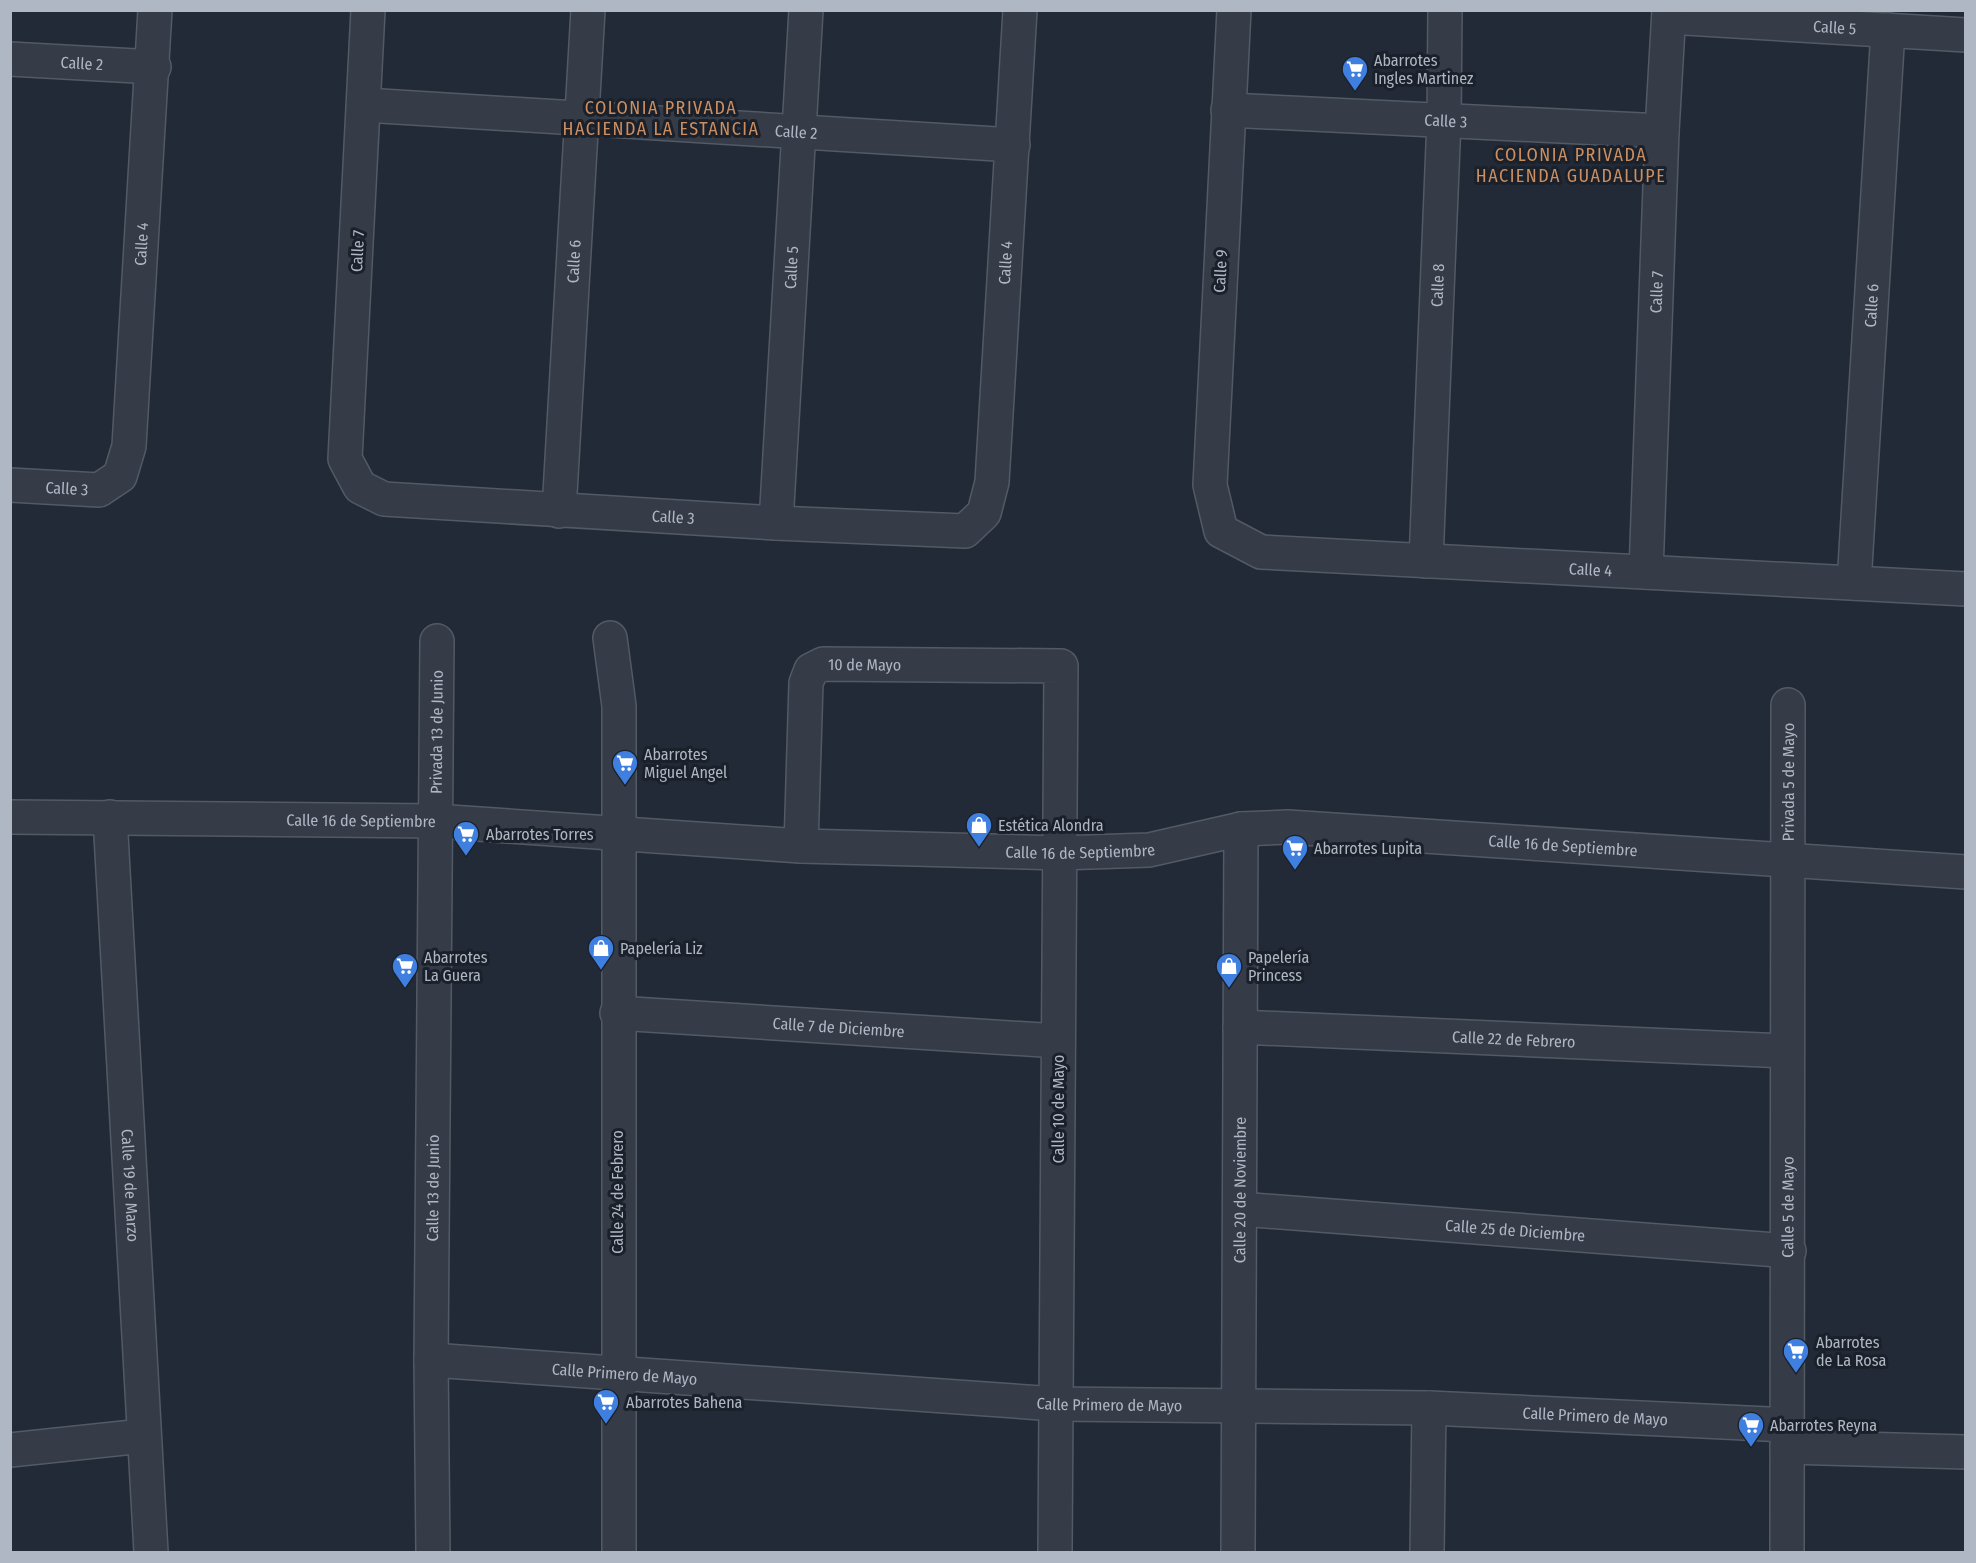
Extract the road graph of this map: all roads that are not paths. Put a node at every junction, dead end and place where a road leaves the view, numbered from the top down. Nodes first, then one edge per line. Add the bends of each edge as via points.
1 (155, 10) edge
2 (368, 10) edge
3 (588, 10) edge
4 (806, 10) edge
5 (1020, 10) edge
6 (1234, 10) edge
7 (1445, 10) edge
8 (1669, 14) edge
9 (1888, 30) junction
10 (1965, 34) edge
11 (10, 59) edge
12 (154, 68) junction
13 (365, 105) junction
14 (1228, 110) junction
15 (581, 118) junction
16 (1444, 120) junction
17 (1662, 131) junction
18 (797, 132) junction
19 (1013, 145) junction
20 (120, 476) joint
21 (10, 485) edge
22 (360, 487) joint
23 (559, 511) junction
24 (984, 513) joint
25 (776, 523) junction
26 (1221, 531) joint
27 (1426, 561) junction
28 (1646, 572) junction
29 (1854, 583) junction
30 (1965, 589) edge
31 (610, 638) dead end
32 (437, 641) dead end
33 (1061, 666) joint
34 (1788, 705) dead end
35 (10, 817) edge
36 (110, 818) junction
37 (435, 821) junction
38 (1241, 829) junction
39 (619, 832) junction
40 (801, 846) junction
41 (1060, 853) junction
42 (1787, 861) junction
43 (1965, 872) edge
44 (617, 1013) junction
45 (1240, 1027) junction
46 (1058, 1041) junction
47 (1787, 1051) junction
48 (1240, 1209) junction
49 (1789, 1251) junction
50 (431, 1360) junction
51 (617, 1373) junction
52 (1056, 1404) junction
53 (1237, 1406) junction
54 (1429, 1408) junction
55 (143, 1436) junction
56 (1788, 1436) junction
57 (10, 1450) edge
58 (1965, 1452) edge
59 (151, 1552) edge
60 (433, 1552) edge
61 (619, 1552) edge
62 (1055, 1552) edge
63 (1238, 1552) edge
64 (1427, 1552) edge
65 (1787, 1552) edge

1 - 12 street, Calle 4
2 - 13 street, Calle 7
3 - 15 street, Calle 6
4 - 18 street, Calle 5
5 - 19 street, Calle 4
6 - 14 street, Calle 9
7 - 16 street, Calle 8
8 - 9 street, Calle 5
8 - 17 street, Calle 7
9 - 10 street, Calle 5
9 - 29 street, Calle 6
11 - 12 street, Calle 2
12 - 20 street, Calle 4 via 129,446
13 - 15 street, Calle 2
13 - 22 street, Calle 7 via 345,459
14 - 16 street, Calle 3
14 - 26 street, Calle 9 via 1210,485
15 - 18 street, Calle 2
15 - 23 street, Calle 6
16 - 17 street, Calle 3
16 - 27 street, Calle 8
17 - 28 street, Calle 7
18 - 19 street, Calle 2
18 - 25 street, Calle 5
19 - 24 street, Calle 4 via 992,482
20 - 21 street, Calle 3 via 99,490
22 - 23 street, Calle 3 via 384,499
23 - 25 street, Calle 3
24 - 25 street, Calle 3 via 965,531
26 - 27 street, Calle 4 via 1261,552
27 - 28 street, Calle 4
28 - 29 street, Calle 4
29 - 30 street, Calle 4
31 - 39 street, Calle 24 de Febrero via 619,706
32 - 37 street, Privada 13 de Junio
33 - 40 street, 10 de Mayo via 823,664 811,670 806,683
33 - 41 street, Calle 10 de Mayo
34 - 42 street, Privada 5 de Mayo
35 - 36 street, Calle 16 de Septiembre
36 - 37 street, Calle 16 de Septiembre
36 - 55 street, Calle 19 de Marzo
37 - 39 street, Calle 16 de Septiembre
37 - 50 street, Calle 13 de Junio
38 - 41 street, Calle 16 de Septiembre via 1149,850
38 - 42 street, Calle 16 de Septiembre via 1288,827
38 - 45 street, Calle 20 de Noviembre
39 - 40 street, Calle 16 de Septiembre
39 - 44 street, Calle 24 de Febrero
40 - 41 street, Calle 16 de Septiembre
41 - 46 street, Calle 10 de Mayo
42 - 43 street, Calle 16 de Septiembre
42 - 47 street, Calle 5 de Mayo
44 - 46 street, Calle 7 de Diciembre
44 - 51 street, Calle 24 de Febrero
45 - 47 street, Calle 22 de Febrero
45 - 48 street, Calle 20 de Noviembre
46 - 52 street, Calle 10 de Mayo
47 - 49 street, Calle 5 de Mayo
48 - 49 street, Calle 25 de Diciembre
48 - 53 street, Calle 20 de Noviembre
49 - 56 street, Calle 5 de Mayo
50 - 51 street, Calle Primero de Mayo
50 - 60 street, Calle 13 de Junio
51 - 52 street, Calle Primero de Mayo
51 - 61 street, Calle 24 de Febrero
52 - 53 street, Calle Primero de Mayo
52 - 62 street, Calle 10 de Mayo
53 - 54 street, Calle Primero de Mayo
53 - 63 street, Calle 20 de Noviembre
54 - 56 street, Calle Primero de Mayo
54 - 64 street
55 - 57 street
55 - 59 street, Calle 19 de Marzo
56 - 58 street, Calle Primero de Mayo
56 - 65 street, Calle 5 de Mayo

